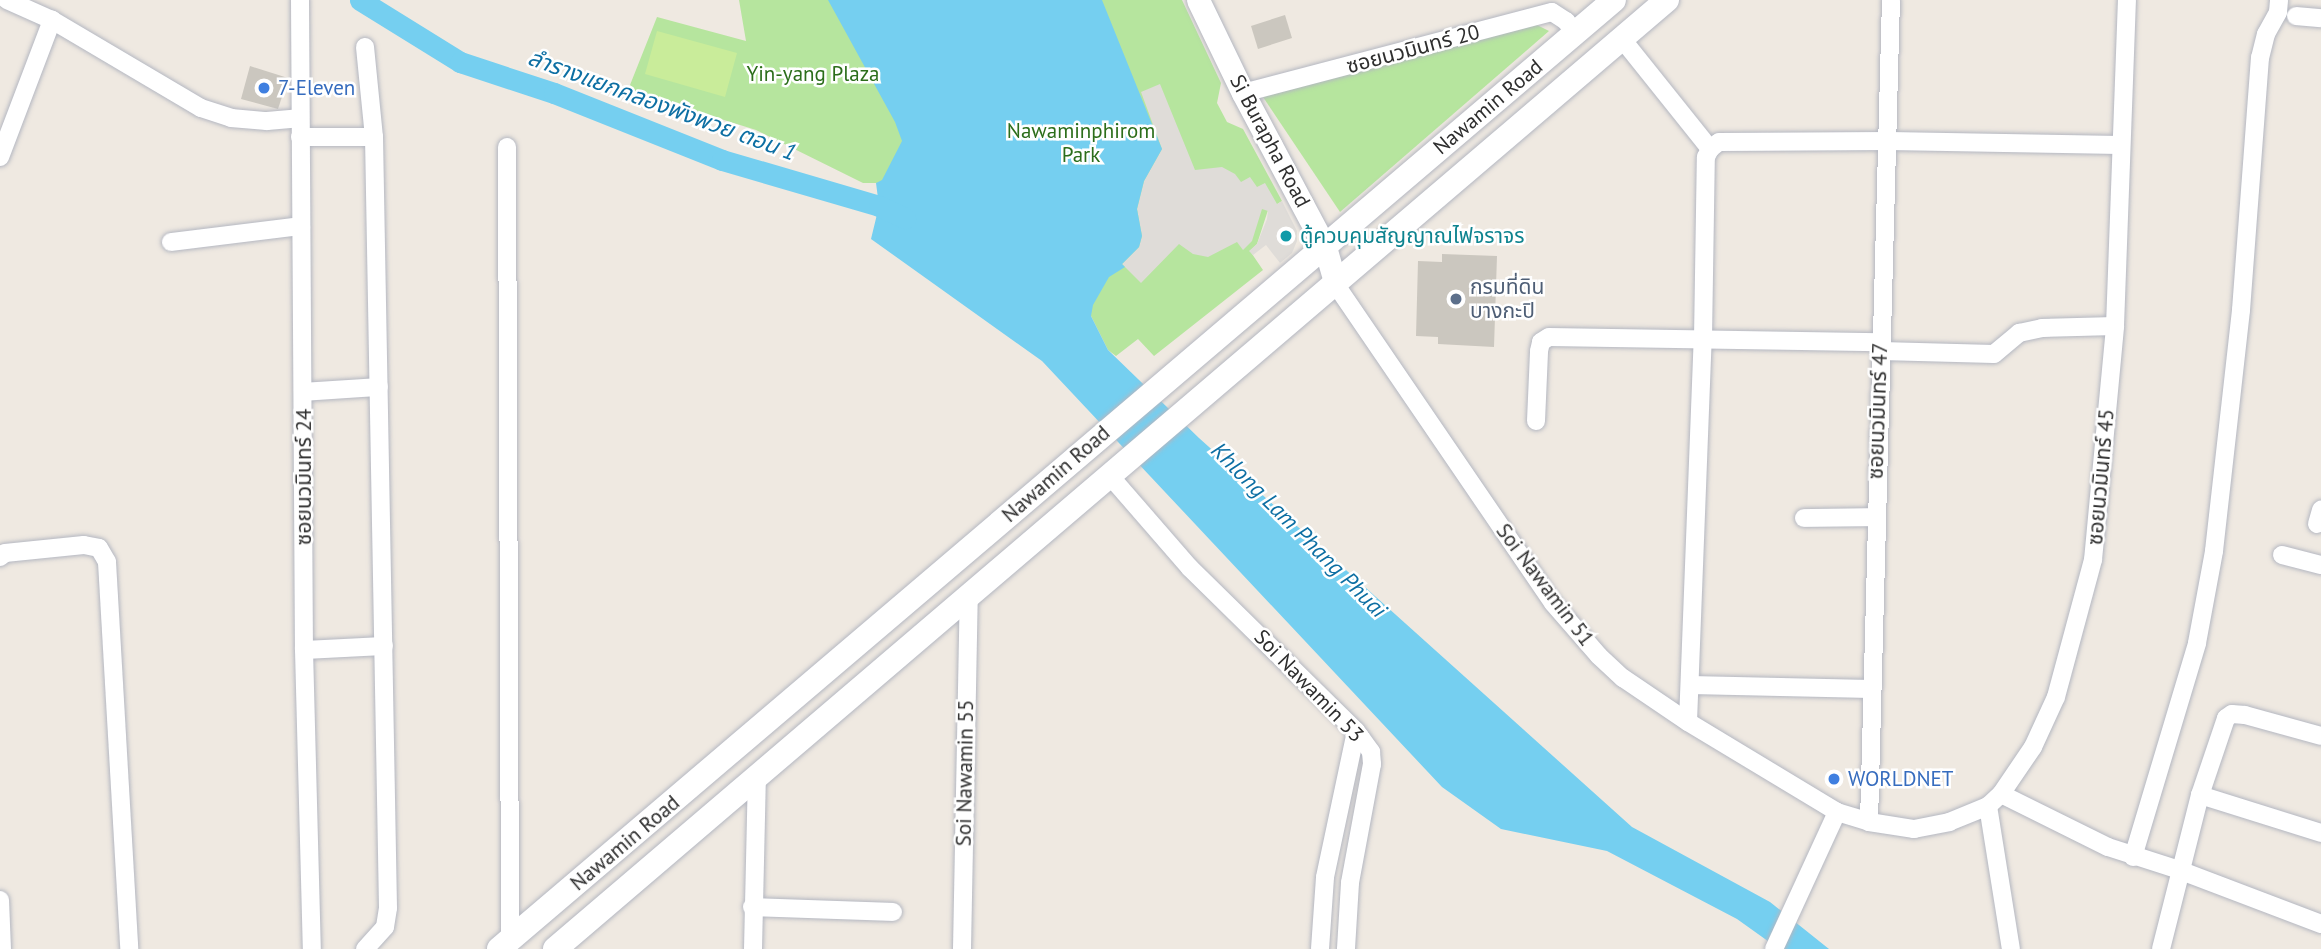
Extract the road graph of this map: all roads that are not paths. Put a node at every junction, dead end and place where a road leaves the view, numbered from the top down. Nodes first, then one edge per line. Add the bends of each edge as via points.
1 (7, 0) edge
2 (1198, 0) edge
3 (1614, 0) edge
4 (1667, 0) edge
5 (1891, 0) edge
6 (2127, 0) edge
7 (2279, 0) edge
8 (300, 3) edge
9 (2296, 16) dead end
10 (2321, 18) edge
11 (52, 20) junction
12 (1575, 33) junction
13 (1622, 38) junction
14 (365, 47) dead end
15 (1242, 93) junction
16 (299, 118) junction
17 (300, 137) junction
18 (374, 137) junction
19 (1889, 141) junction
20 (2120, 145) junction
21 (507, 147) dead end
22 (1710, 149) junction
23 (0, 157) edge
24 (301, 226) junction
25 (171, 242) dead end
26 (1325, 247) junction
27 (1336, 285) junction
28 (2115, 326) junction
29 (1703, 338) junction
30 (1880, 347) junction
31 (379, 387) junction
32 (303, 392) junction
33 (1536, 421) dead end
34 (1119, 468) junction
35 (1875, 517) junction
36 (1804, 518) dead end
37 (2282, 555) dead end
38 (0, 557) edge
39 (2321, 565) edge
40 (969, 597) junction
41 (384, 646) junction
42 (304, 650) junction
43 (1690, 685) junction
44 (1871, 689) junction
45 (1688, 722) junction
46 (1356, 731) junction
47 (2321, 736) edge
48 (757, 779) junction
49 (2200, 794) junction
50 (1994, 800) junction
51 (1837, 812) junction
52 (1869, 822) junction
53 (2321, 833) edge
54 (2133, 856) junction
55 (2179, 870) junction
56 (0, 900) edge
57 (752, 907) junction
58 (893, 912) dead end
59 (2321, 924) edge
60 (505, 944) edge
61 (2, 949) edge
62 (129, 949) edge
63 (312, 949) edge
64 (365, 949) edge
65 (555, 949) edge
66 (753, 949) edge
67 (962, 949) edge
68 (1320, 949) edge
69 (1346, 949) edge
70 (1774, 949) edge
71 (2011, 949) edge
72 (2161, 949) edge

1 - 11 street
2 - 15 street, Si Burapha Road
3 - 12 main road, Nawamin Road
4 - 13 main road, Nawamin Road
5 - 19 street, ซอยนวมินทร์ 47
6 - 20 street, ซอยนวมินทร์ 45
7 - 54 street via 2260,58 2241,310 2214,551 2197,643
8 - 16 street, ซอยนวมินทร์ 24
9 - 10 street
11 - 16 street via 201,108 231,118
11 - 23 street
12 - 15 street, ซอยนวมินทร์ 20 via 1552,12
12 - 26 main road, Nawamin Road
13 - 22 street
13 - 27 main road, Nawamin Road
14 - 18 street
15 - 26 street, Si Burapha Road
16 - 17 street, ซอยนวมินทร์ 24
17 - 18 street
17 - 24 street, ซอยนวมินทร์ 24
18 - 31 street
19 - 20 street
19 - 22 street via 1718,142
19 - 30 street, ซอยนวมินทร์ 47
20 - 28 street, ซอยนวมินทร์ 45
21 - 60 street
22 - 29 street via 1706,157
24 - 25 street
24 - 32 street, ซอยนวมินทร์ 24
26 - 27 street, Si Burapha Road
26 - 60 main road, Nawamin Road
27 - 34 main road, Nawamin Road
27 - 45 street, Soi Nawamin 51 via 1553,603 1598,656
28 - 30 street via 2019,333 1994,354
28 - 50 street, ซอยนวมินทร์ 45 via 2094,560 2056,697 2033,747
29 - 30 street
29 - 33 street via 1549,337 1541,342 1539,351
29 - 43 street
30 - 35 street, ซอยนวมินทร์ 47
31 - 32 street
31 - 41 street
32 - 42 street, ซอยนวมินทร์ 24
34 - 40 main road, Nawamin Road
34 - 46 street, Soi Nawamin 53 via 1189,567
35 - 36 street
35 - 44 street, ซอยนวมินทร์ 47
37 - 39 street
38 - 62 street via 84,545 99,548 107,562
40 - 48 main road, Nawamin Road
40 - 67 street, Soi Nawamin 55
41 - 42 street
41 - 64 street via 388,908 386,927
42 - 63 street, ซอยนวมินทร์ 24
43 - 44 street
43 - 45 street
44 - 52 street, ซอยนวมินทร์ 47
45 - 51 street, Soi Nawamin 51
46 - 68 street via 1327,864
46 - 69 street, Soi Nawamin 53 via 1371,752 1373,764 1350,883
47 - 49 street via 2232,714 2223,724
48 - 57 street
48 - 65 main road, Nawamin Road
49 - 53 street
49 - 55 street
50 - 52 street via 1949,822 1914,829
50 - 54 street
50 - 71 street
51 - 52 street, Soi Nawamin 51
51 - 70 street
54 - 55 street
55 - 59 street
55 - 72 street
56 - 61 street
57 - 58 street
57 - 66 street

